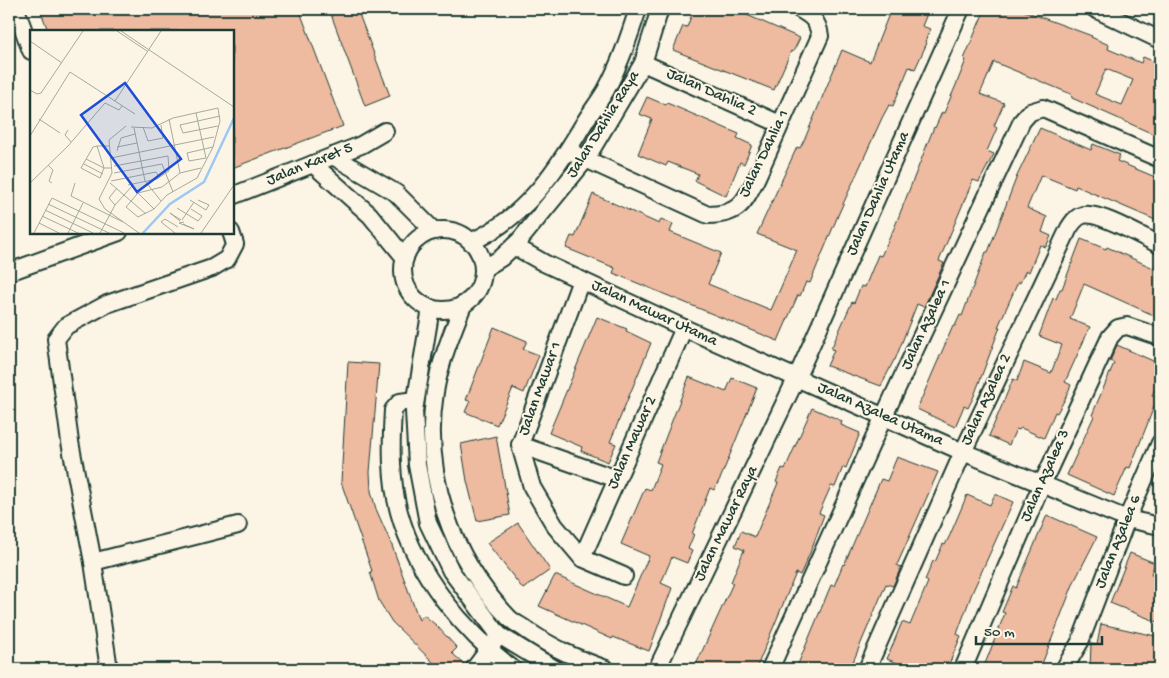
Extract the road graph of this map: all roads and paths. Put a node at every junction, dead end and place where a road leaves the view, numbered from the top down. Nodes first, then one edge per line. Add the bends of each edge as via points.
1 (16, 9) edge
2 (638, 9) edge
3 (660, 9) edge
4 (799, 9) edge
5 (961, 9) edge
6 (1095, 9) edge
7 (1160, 40) edge
8 (30, 48) edge
9 (643, 63) junction
10 (780, 124) junction
11 (385, 130) dead end
12 (568, 151) junction
13 (333, 156) junction
14 (586, 159) junction
15 (1160, 159) edge
16 (313, 164) junction
17 (234, 195) edge
18 (434, 231) junction
19 (232, 234) edge
20 (99, 235) edge
21 (471, 242) junction
22 (514, 246) junction
23 (1160, 246) edge
24 (405, 258) junction
25 (483, 270) junction
26 (9, 272) edge
27 (581, 280) junction
28 (463, 305) junction
29 (432, 308) junction
30 (684, 328) junction
31 (1160, 337) edge
32 (796, 378) junction
33 (416, 400) junction
34 (884, 416) junction
35 (1160, 443) edge
36 (520, 445) junction
37 (963, 452) junction
38 (617, 479) junction
39 (1042, 484) junction
40 (1127, 519) junction
41 (238, 525) dead end
42 (1160, 526) edge
43 (582, 558) junction
44 (93, 562) junction
45 (624, 576) dead end
46 (510, 618) junction
47 (500, 635) junction
48 (1080, 642) junction
49 (488, 650) junction
50 (109, 669) edge
51 (474, 669) edge
52 (513, 669) edge
53 (555, 669) edge
54 (606, 669) edge
55 (657, 669) edge
56 (770, 669) edge
57 (867, 669) edge
58 (963, 669) edge
59 (1064, 669) edge
60 (1079, 669) edge

1 - 8 street
2 - 12 street, Jalan Dahlia Raya via 617,68
3 - 9 street, Jalan Dahlia Raya
4 - 10 street, Jalan Dahlia 1 via 812,16 818,24 820,36
5 - 32 street, Jalan Dahlia Utama
6 - 7 street
9 - 10 street, Jalan Dahlia 2
9 - 14 street, Jalan Dahlia Raya
10 - 14 street, Jalan Dahlia 1 via 746,198 736,210 724,215 708,215
11 - 13 street, Jalan Karet 5 via 361,145
12 - 14 street, Jalan Dahlia 1
12 - 21 street, Jalan Dahlia Raya via 541,190 486,235
13 - 16 street, Jalan Karet 5
13 - 18 street via 396,193
14 - 22 street, Jalan Dahlia Raya via 536,224
15 - 34 street, Jalan Azalea 1 via 1043,108 1030,112 1022,121
16 - 17 street, Jalan Karet 5
16 - 24 street via 370,215
18 - 21 street via 454,232
18 - 24 street via 416,241
19 - 44 street via 235,244 231,254 212,268 107,304 66,326 56,340 70,442
20 - 26 street
21 - 25 street
22 - 25 street, Jalan Dahlia Raya
22 - 27 street, Jalan Mawar Utama
23 - 37 street, Jalan Azalea 2 via 1098,216 1086,214 1076,218
24 - 29 street via 403,274 408,289 414,298
25 - 28 street via 478,290
27 - 30 street, Jalan Mawar Utama
27 - 36 street, Jalan Mawar 1
28 - 29 street via 442,310
28 - 46 street via 440,368 435,393 436,486 465,558
29 - 33 street
30 - 32 street, Jalan Mawar Utama
30 - 38 street, Jalan Mawar 2
31 - 39 street, Jalan Azalea 3 via 1127,326 1118,328 1110,337
32 - 34 street, Jalan Azalea Utama
32 - 55 street, Jalan Mawar Raya
33 - 47 street via 417,465 428,523 451,571
33 - 49 street via 400,402 393,410 392,474 399,512 411,542 443,598 462,624
34 - 37 street, Jalan Azalea Utama
34 - 56 street, Jalan Azalea 1
35 - 40 street, Jalan Azalea 6
36 - 38 street
36 - 43 street, Jalan Mawar 1 via 532,487 555,526
37 - 39 street, Jalan Azalea Utama
37 - 57 street, Jalan Azalea 2
38 - 43 street, Jalan Mawar 2
39 - 40 street, Jalan Azalea Utama
39 - 58 street, Jalan Azalea 3
40 - 42 street, Jalan Azalea Utama
40 - 48 street, Jalan Azalea 6
41 - 44 street
43 - 45 street, Jalan Mawar 1
44 - 50 street
46 - 47 street
46 - 54 street via 559,651
47 - 49 street
47 - 53 street
48 - 59 street, Jalan Azalea 6
48 - 60 street, Jalan Azalea 6
49 - 51 street
49 - 52 street

